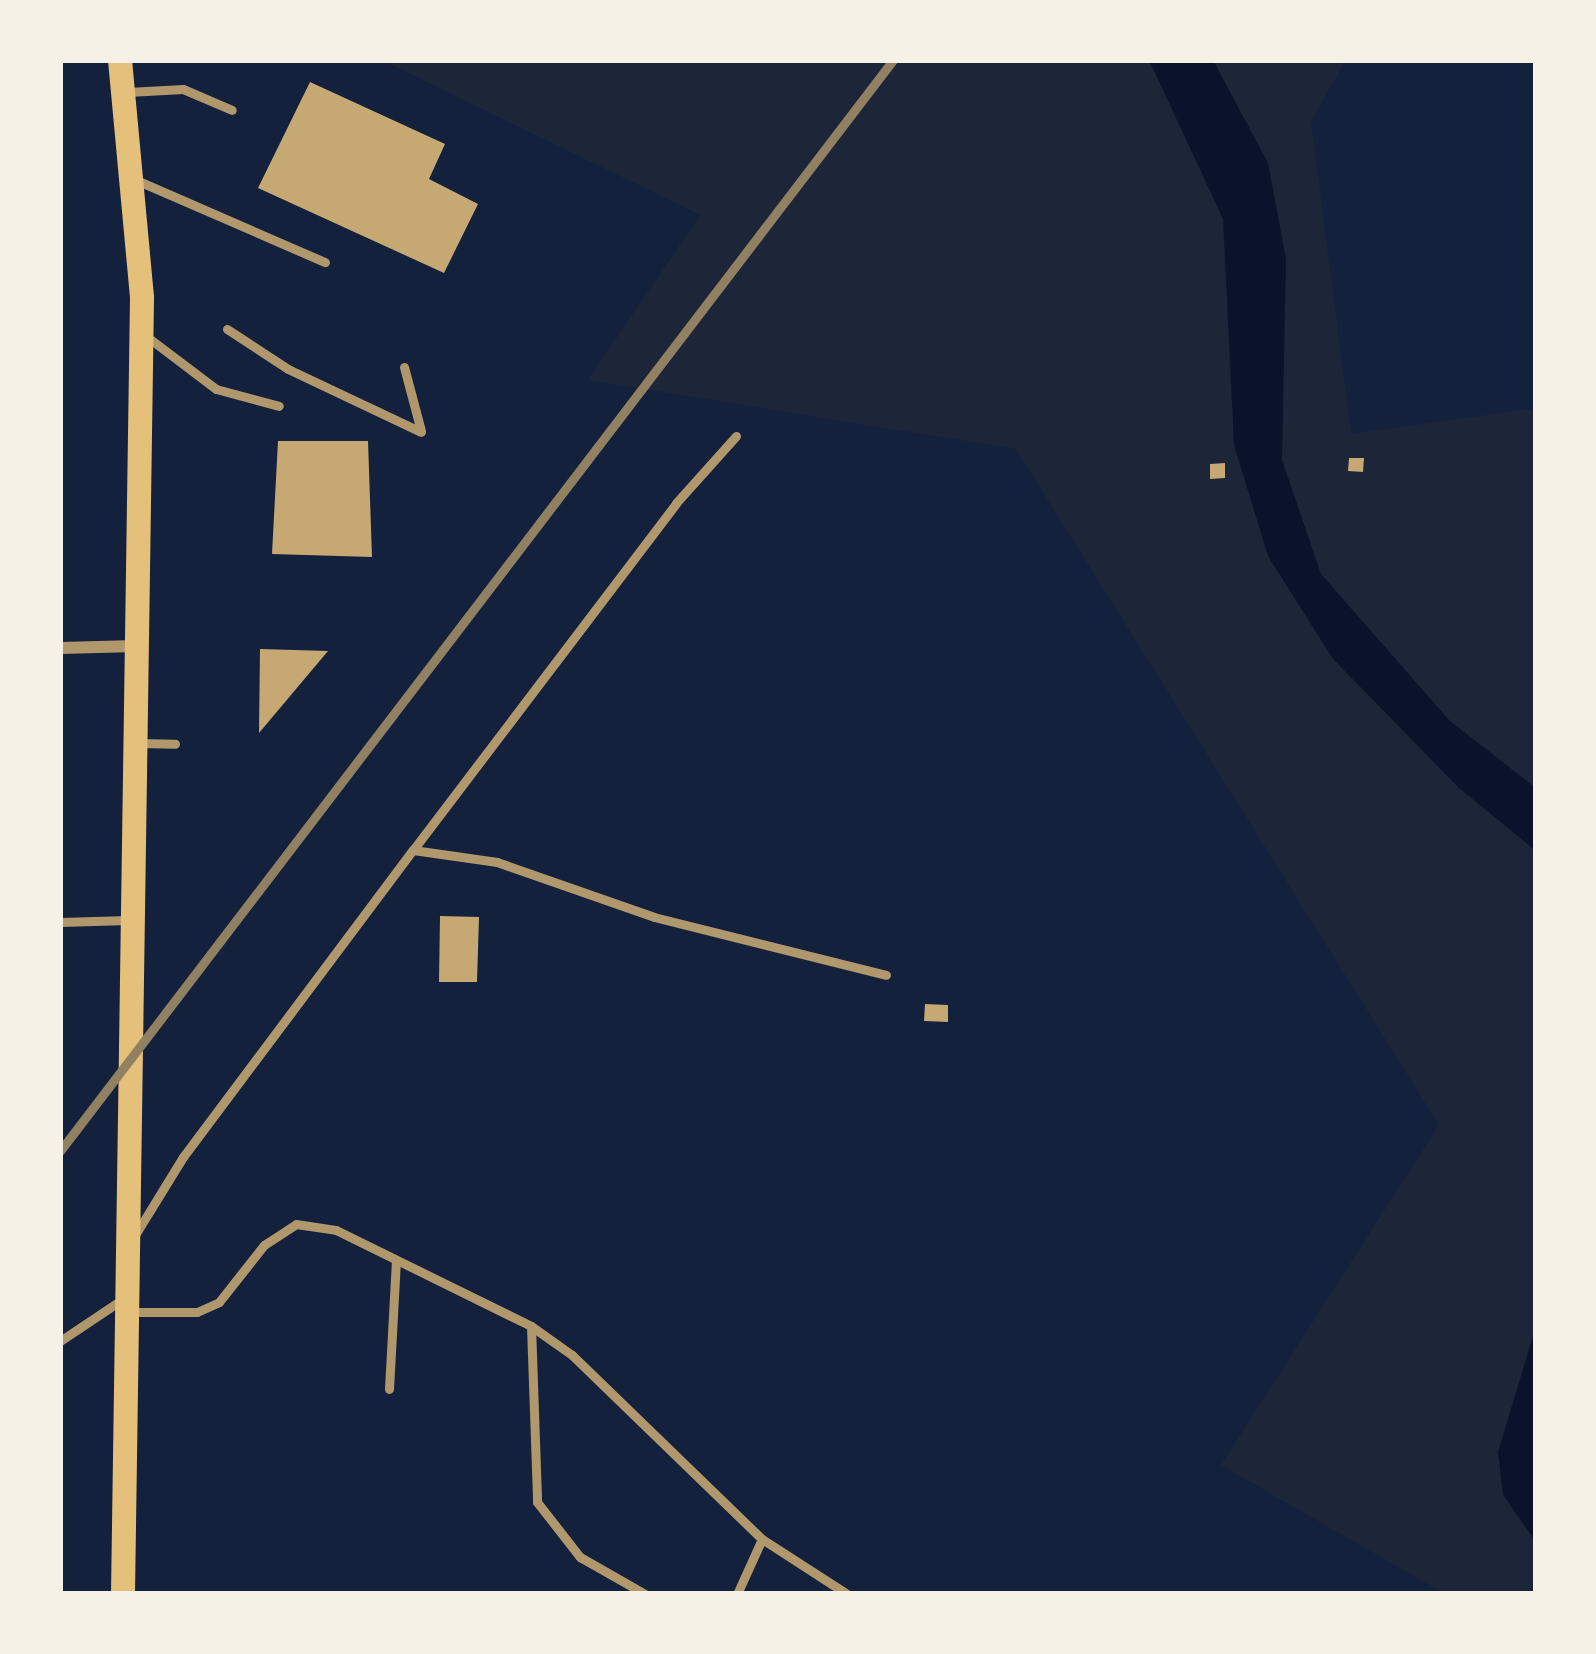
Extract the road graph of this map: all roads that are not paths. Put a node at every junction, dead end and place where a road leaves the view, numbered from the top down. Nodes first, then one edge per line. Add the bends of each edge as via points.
1 (120, 60) edge
2 (125, 92) junction
3 (232, 110) dead end
4 (136, 180) junction
5 (325, 262) dead end
6 (227, 329) dead end
7 (142, 332) junction
8 (404, 367) dead end
9 (279, 406) dead end
10 (736, 436) dead end
11 (137, 646) junction
12 (60, 647) edge
13 (136, 743) junction
14 (175, 744) dead end
15 (413, 850) junction
16 (60, 922) edge
17 (133, 924) junction
18 (886, 975) dead end
19 (129, 1244) junction
20 (396, 1260) junction
21 (127, 1304) junction
22 (531, 1326) junction
23 (60, 1341) edge
24 (389, 1389) dead end
25 (762, 1539) junction
26 (123, 1594) edge
27 (645, 1594) edge
28 (737, 1594) edge
29 (847, 1594) edge

1 - 2 main road
2 - 3 lane via 183,89
2 - 4 main road
4 - 5 lane
4 - 7 main road
6 - 8 lane via 288,369 421,431
7 - 9 lane via 216,389
7 - 11 main road
10 - 15 lane via 676,502
11 - 12 street
11 - 13 main road
13 - 14 lane
13 - 17 main road
15 - 18 lane via 497,862 654,916
15 - 19 lane via 183,1157
16 - 17 lane
17 - 19 main road
19 - 21 main road
20 - 21 lane via 336,1230 296,1224 264,1245 219,1302 197,1312
20 - 22 lane
20 - 24 lane
21 - 23 lane
21 - 26 main road
22 - 25 lane via 572,1355
22 - 27 lane via 536,1502 580,1557
25 - 28 lane
25 - 29 lane

